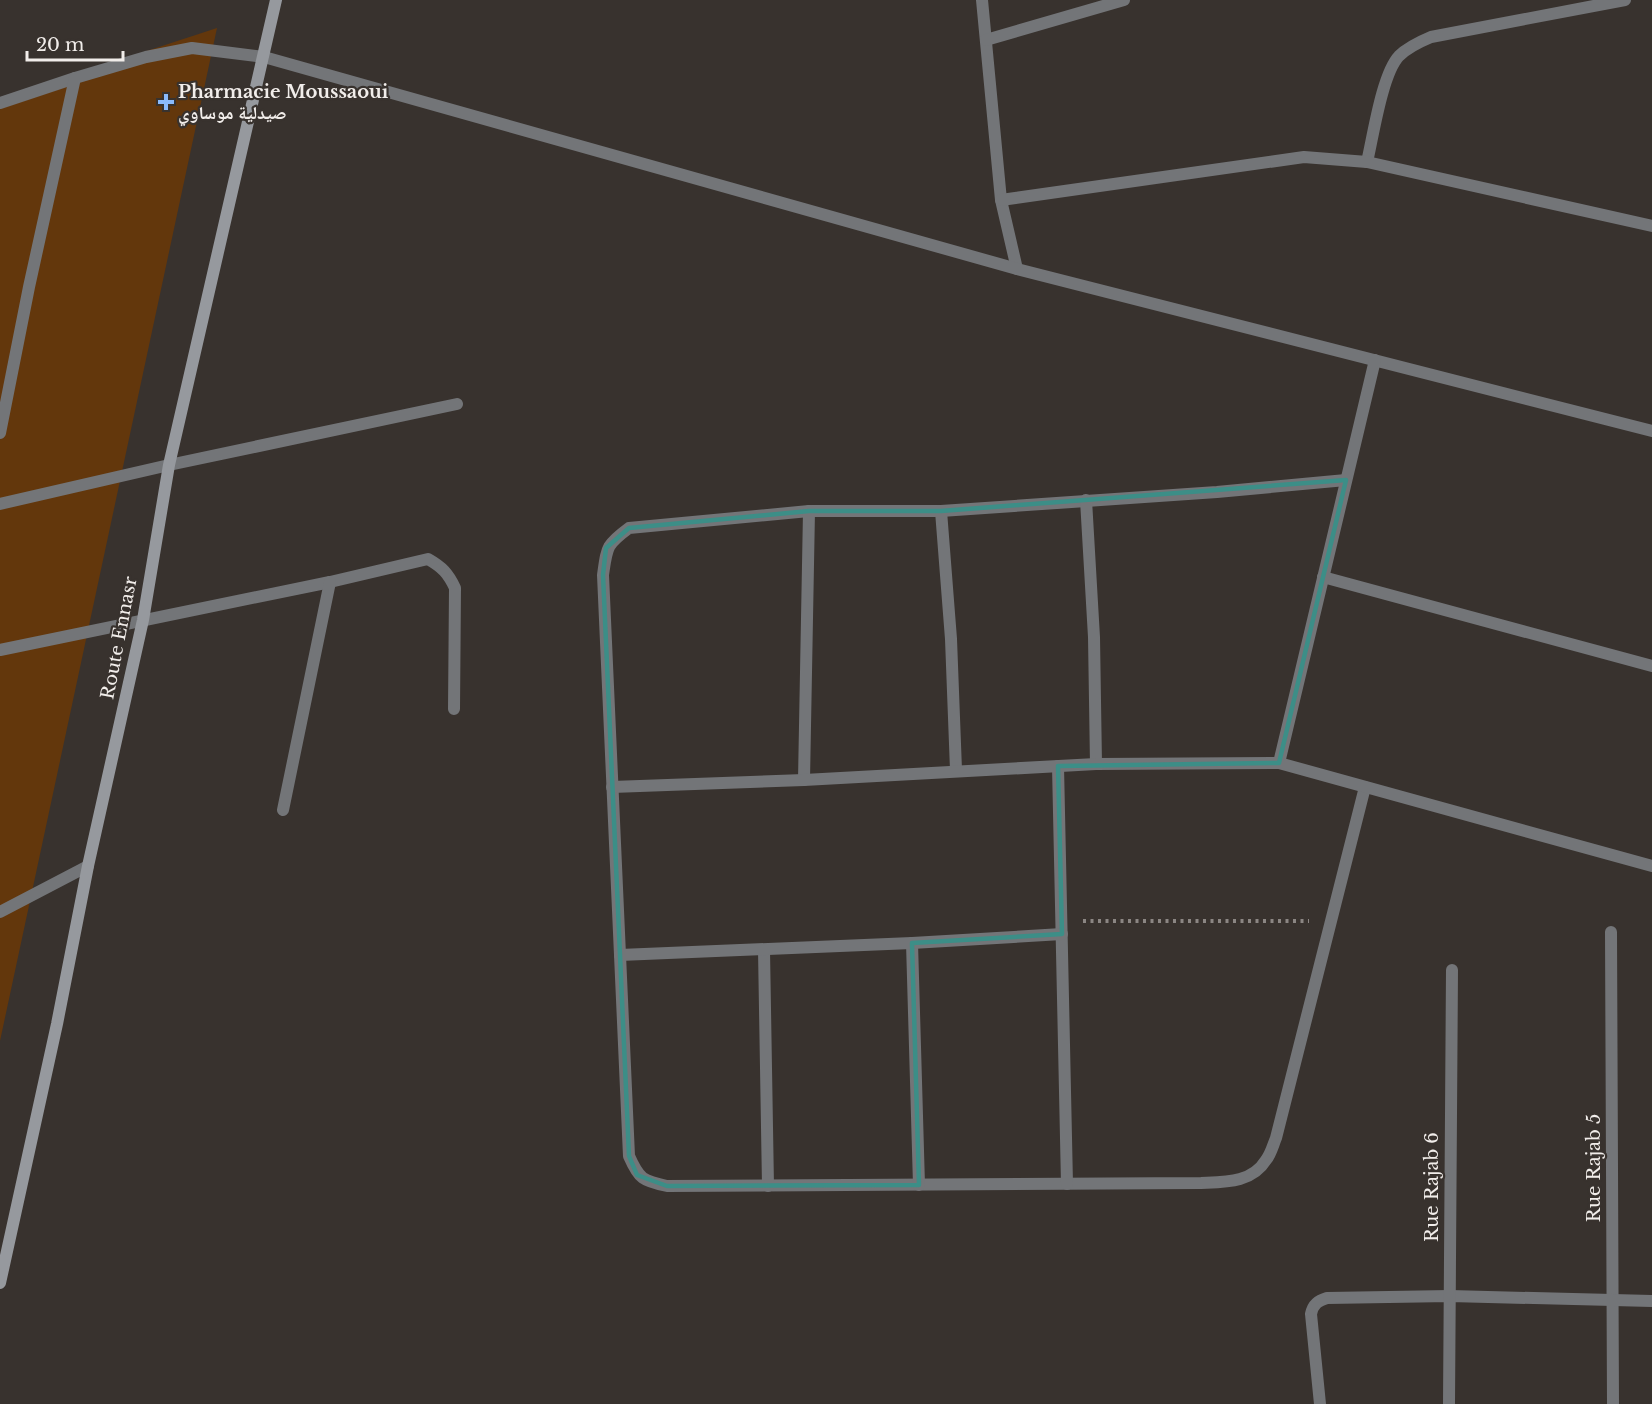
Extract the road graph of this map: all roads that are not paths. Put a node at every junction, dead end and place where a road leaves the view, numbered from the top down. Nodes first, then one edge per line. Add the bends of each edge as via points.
1 (276, 0) edge
2 (982, 0) edge
3 (1124, 0) edge
4 (1625, 0) edge
5 (986, 40) junction
6 (264, 57) junction
7 (75, 78) junction
8 (0, 103) edge
9 (1367, 162) junction
10 (1001, 200) junction
11 (1652, 226) edge
12 (1017, 269) junction
13 (1376, 360) junction
14 (457, 404) dead end
15 (1652, 432) edge
16 (0, 433) edge
17 (169, 465) junction
18 (1346, 480) junction
19 (1086, 500) junction
20 (0, 504) edge
21 (809, 511) junction
22 (941, 511) junction
23 (1323, 577) junction
24 (330, 582) junction
25 (143, 620) junction
26 (0, 651) edge
27 (1652, 666) edge
28 (454, 709) dead end
29 (1280, 763) junction
30 (1096, 764) junction
31 (1058, 766) junction
32 (956, 770) junction
33 (804, 780) junction
34 (612, 787) junction
35 (1365, 787) junction
36 (284, 810) dead end
37 (88, 866) junction
38 (1652, 866) edge
39 (0, 912) edge
40 (1061, 927) junction
41 (1611, 932) dead end
42 (912, 943) junction
43 (764, 950) junction
44 (620, 955) junction
45 (1452, 970) dead end
46 (1067, 1184) junction
47 (919, 1185) junction
48 (768, 1186) junction
49 (0, 1283) edge
50 (1450, 1296) junction
51 (1612, 1300) junction
52 (1652, 1301) edge
53 (1320, 1404) edge
54 (1449, 1404) edge
55 (1613, 1404) edge

1 - 6 main road, Route Ennasr
2 - 5 street
3 - 5 street
4 - 9 street via 1431,37 1412,45 1397,58 1390,72
5 - 10 street
6 - 7 street via 192,48
6 - 12 street
6 - 17 main road, Route Ennasr
7 - 8 street
7 - 16 street
9 - 10 street via 1304,157
9 - 11 street
10 - 12 street
12 - 13 street
13 - 15 street
13 - 18 street
14 - 17 street
17 - 20 street
17 - 25 main road, Route Ennasr
18 - 19 street
18 - 23 street
19 - 22 street
19 - 30 street
21 - 22 street
21 - 33 street
21 - 34 street via 629,528 606,548 603,575
22 - 32 street
23 - 27 street
23 - 29 street
24 - 25 street
24 - 28 street via 428,559 441,567 455,588
24 - 36 street
25 - 26 street
25 - 37 main road, Route Ennasr
29 - 30 street
29 - 35 street
30 - 31 street
31 - 32 street
31 - 40 street
32 - 33 street
33 - 34 street
34 - 44 street
35 - 38 street
35 - 46 street via 1276,1138 1266,1161 1254,1174 1237,1181
37 - 39 street
37 - 49 main road, Route Ennasr
40 - 42 street
40 - 46 street
41 - 51 street, Rue Rajab 5
42 - 43 street
42 - 47 street
43 - 44 street
43 - 48 street
44 - 48 street via 629,1156 637,1174 648,1182 667,1186
45 - 50 street, Rue Rajab 6
46 - 47 street
47 - 48 street
50 - 51 street
50 - 53 street via 1319,1301 1311,1314
50 - 54 street, Rue Rajab 6
51 - 52 street
51 - 55 street, Rue Rajab 5

